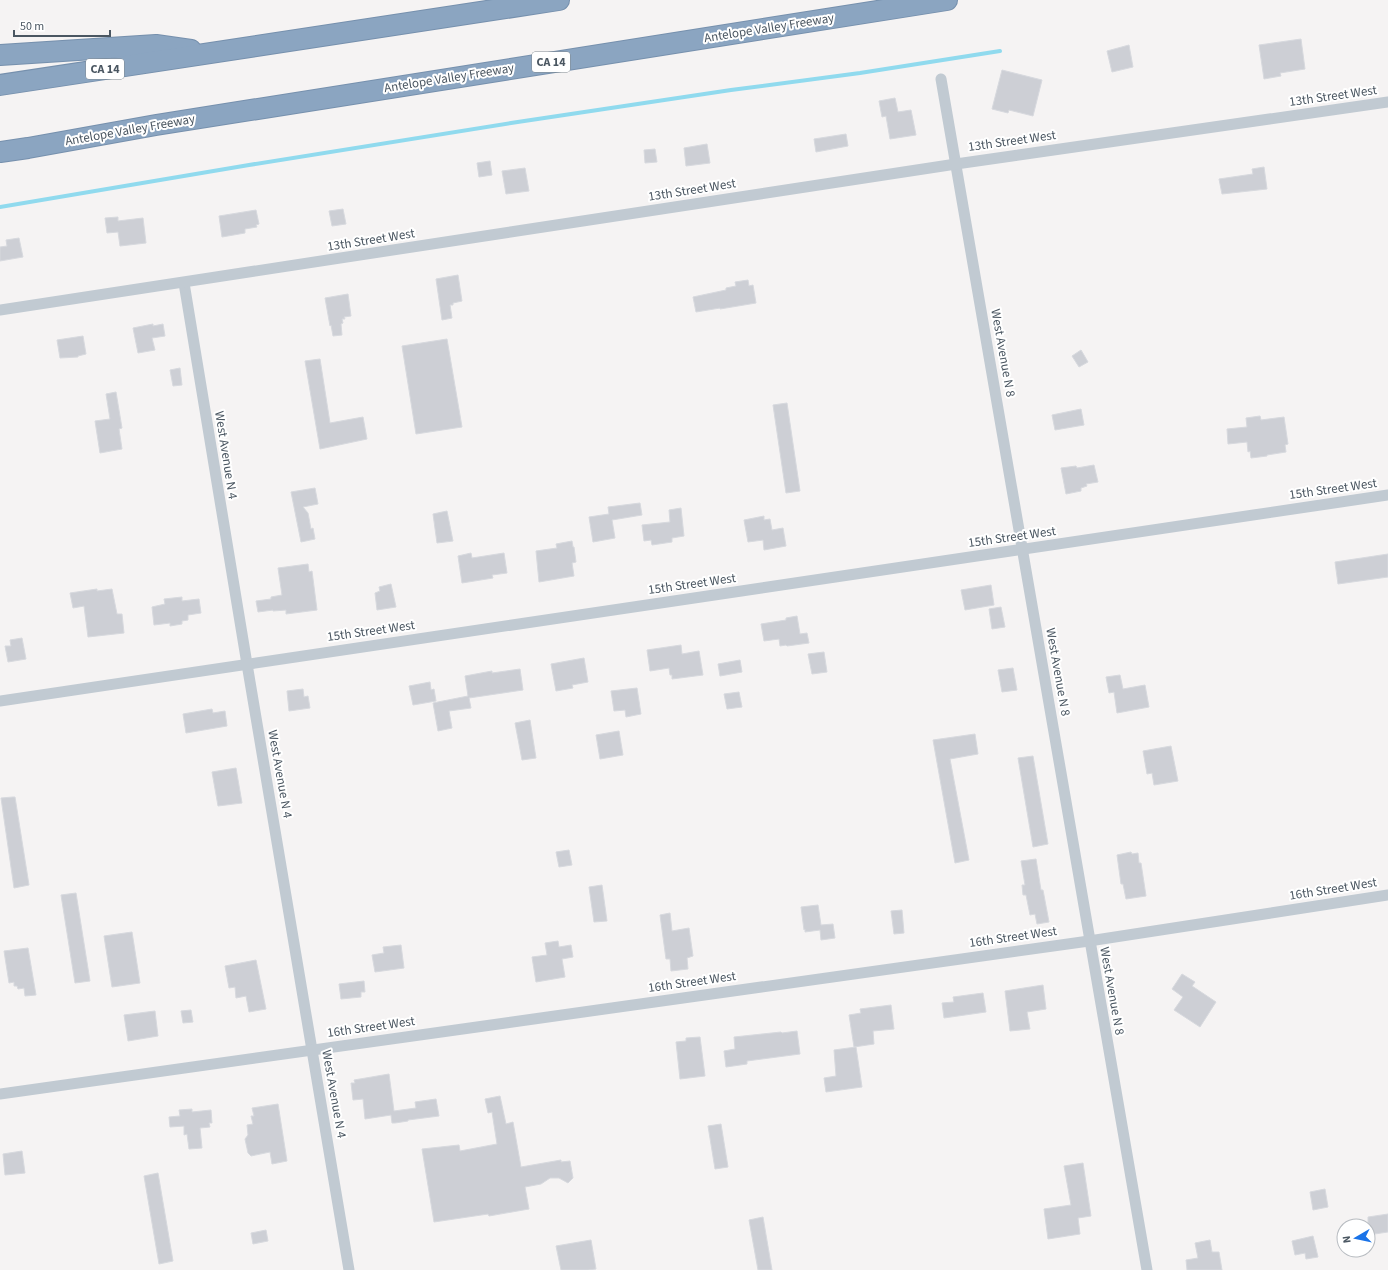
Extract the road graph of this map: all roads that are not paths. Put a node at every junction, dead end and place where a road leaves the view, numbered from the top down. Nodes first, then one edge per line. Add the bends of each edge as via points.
1 (559, 0) edge
2 (947, 0) edge
3 (211, 53) junction
4 (0, 55) edge
5 (941, 79) dead end
6 (0, 85) edge
7 (1388, 102) edge
8 (28, 148) junction
9 (0, 152) edge
10 (0, 161) edge
11 (956, 164) junction
12 (184, 283) junction
13 (0, 310) edge
14 (1388, 495) edge
15 (1023, 550) junction
16 (247, 664) junction
17 (0, 701) edge
18 (1388, 895) edge
19 (1089, 941) junction
20 (312, 1050) junction
21 (0, 1094) edge
22 (350, 1270) edge
23 (1147, 1270) edge

1 - 3 highway, CA 14
2 - 8 highway, Antelope Valley Freeway / CA 14 via 164,123
3 - 4 highway via 156,45
3 - 6 highway, CA 14
5 - 11 street, West Avenue N 8
7 - 11 street, 13th Street West
8 - 9 highway, Antelope Valley Freeway / CA 14
8 - 10 highway
11 - 12 street, 13th Street West
11 - 15 street, West Avenue N 8
12 - 13 street, 13th Street West
12 - 16 street, West Avenue N 4
14 - 15 street, 15th Street West
15 - 16 street, 15th Street West
15 - 19 street, West Avenue N 8
16 - 17 street, 15th Street West
16 - 20 street, West Avenue N 4
18 - 19 street, 16th Street West
19 - 20 street, 16th Street West
19 - 23 street, West Avenue N 8
20 - 21 street, 16th Street West
20 - 22 street, West Avenue N 4

